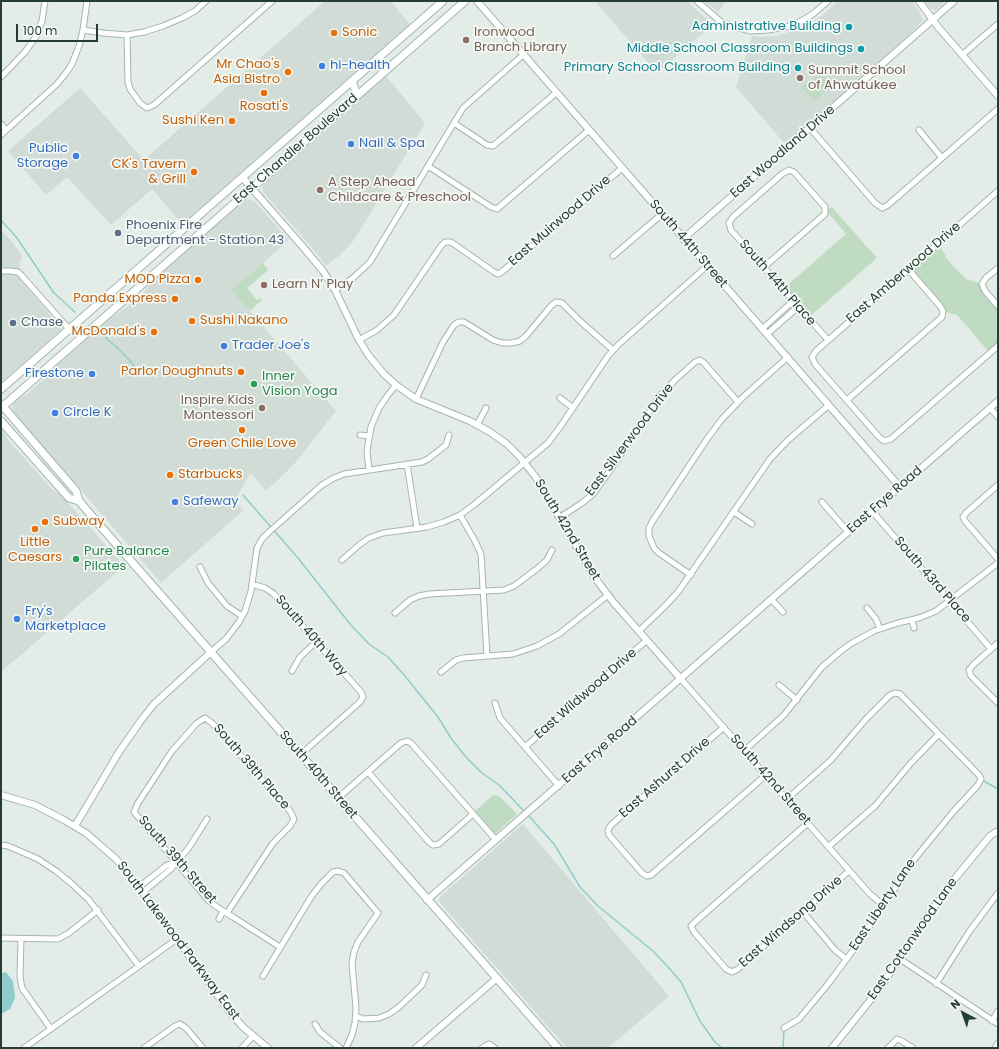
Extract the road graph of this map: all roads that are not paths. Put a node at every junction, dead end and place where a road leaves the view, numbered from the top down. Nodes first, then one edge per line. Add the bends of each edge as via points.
1 (45, 1) edge
2 (87, 1) edge
3 (206, 1) edge
4 (272, 1) edge
5 (443, 1) edge
6 (465, 1) edge
7 (477, 1) edge
8 (697, 1) edge
9 (828, 1) edge
10 (919, 1) edge
11 (954, 1) edge
12 (932, 20) junction
13 (998, 24) edge
14 (84, 30) junction
15 (127, 35) junction
16 (523, 55) junction
17 (962, 55) junction
18 (1, 77) edge
19 (352, 81) junction
20 (556, 92) junction
21 (357, 95) junction
22 (998, 96) edge
23 (998, 109) edge
24 (454, 123) junction
25 (1, 124) edge
26 (810, 128) junction
27 (6, 130) junction
28 (589, 130) junction
29 (919, 130) dead end
30 (1, 135) edge
31 (942, 158) junction
32 (428, 166) junction
33 (622, 168) junction
34 (242, 177) junction
35 (252, 188) junction
36 (998, 191) edge
37 (662, 214) junction
38 (684, 239) junction
39 (613, 256) dead end
40 (707, 266) junction
41 (764, 267) junction
42 (998, 268) edge
43 (908, 269) junction
44 (1, 271) edge
45 (135, 271) junction
46 (143, 283) junction
47 (335, 290) junction
48 (793, 301) junction
49 (95, 306) junction
50 (998, 306) edge
51 (798, 307) junction
52 (779, 314) junction
53 (104, 317) junction
54 (784, 320) junction
55 (69, 329) junction
56 (762, 329) junction
57 (767, 334) junction
58 (359, 340) junction
59 (828, 340) junction
60 (998, 346) edge
61 (613, 350) junction
62 (788, 357) junction
63 (396, 385) junction
64 (1, 389) edge
65 (560, 398) dead end
66 (416, 399) junction
67 (847, 400) junction
68 (998, 401) edge
69 (738, 402) junction
70 (829, 405) junction
71 (2, 406) edge
72 (486, 408) dead end
73 (573, 408) junction
74 (990, 408) junction
75 (998, 417) edge
76 (1, 421) edge
77 (478, 425) junction
78 (360, 435) dead end
79 (449, 435) dead end
80 (368, 436) junction
81 (525, 463) junction
82 (407, 464) junction
83 (369, 470) junction
84 (998, 485) edge
85 (900, 487) junction
86 (79, 501) junction
87 (822, 502) dead end
88 (872, 511) junction
89 (734, 512) junction
90 (460, 515) junction
91 (559, 518) junction
92 (752, 524) dead end
93 (418, 528) junction
94 (848, 532) junction
95 (552, 550) dead end
96 (998, 559) edge
97 (342, 560) dead end
98 (998, 562) edge
99 (200, 567) dead end
100 (691, 575) junction
101 (252, 584) junction
102 (484, 592) junction
103 (608, 595) junction
104 (771, 599) junction
105 (950, 600) junction
106 (867, 608) dead end
107 (783, 612) dead end
108 (395, 613) dead end
109 (242, 616) junction
110 (912, 620) junction
111 (914, 628) dead end
112 (880, 629) junction
113 (639, 631) junction
114 (647, 640) junction
115 (316, 642) junction
116 (998, 644) edge
117 (991, 649) junction
118 (211, 652) junction
119 (487, 656) junction
120 (292, 671) dead end
121 (441, 672) dead end
122 (681, 679) junction
123 (779, 685) dead end
124 (797, 700) junction
125 (495, 703) dead end
126 (998, 704) edge
127 (205, 718) joint
128 (724, 727) junction
129 (939, 734) junction
130 (525, 747) junction
131 (744, 751) junction
132 (300, 755) junction
133 (368, 772) junction
134 (766, 775) junction
135 (559, 786) junction
136 (1, 795) edge
137 (338, 798) junction
138 (787, 799) junction
139 (473, 814) junction
140 (208, 819) dead end
141 (808, 823) junction
142 (75, 826) junction
143 (997, 832) edge
144 (496, 840) junction
145 (1, 845) edge
146 (828, 847) junction
147 (176, 862) junction
148 (850, 871) junction
149 (141, 889) junction
150 (998, 893) edge
151 (427, 900) junction
152 (883, 905) junction
153 (98, 910) junction
154 (225, 912) junction
155 (803, 912) junction
156 (219, 919) dead end
157 (1, 938) edge
158 (21, 939) junction
159 (177, 939) junction
160 (280, 947) junction
161 (846, 959) junction
162 (900, 959) junction
163 (139, 966) junction
164 (426, 975) dead end
165 (263, 976) dead end
166 (496, 979) junction
167 (936, 984) junction
168 (998, 1012) edge
169 (356, 1016) junction
170 (992, 1020) junction
171 (316, 1024) dead end
172 (998, 1024) edge
173 (784, 1028) dead end
174 (50, 1029) junction
175 (253, 1036) junction
176 (998, 1043) edge
177 (24, 1048) edge
178 (144, 1048) edge
179 (203, 1048) edge
180 (242, 1048) edge
181 (268, 1048) edge
182 (340, 1048) edge
183 (346, 1048) edge
184 (416, 1048) edge
185 (482, 1048) edge
186 (495, 1048) edge
187 (558, 1048) edge
188 (832, 1048) edge
189 (888, 1048) edge
190 (913, 1048) edge
191 (995, 1048) edge

1 - 18 street via 42,21 35,38
2 - 14 street
3 - 15 street via 182,18 163,26
4 - 15 street via 147,108 140,103 128,82
5 - 19 main road, East Chandler Boulevard
6 - 21 main road, East Chandler Boulevard
7 - 16 street, South 44th Street
8 - 9 street via 721,22 751,30 768,30 796,24
10 - 12 street
11 - 12 street, East Woodland Drive
12 - 17 street
12 - 26 street, East Woodland Drive
13 - 17 street
14 - 15 street
14 - 27 street via 72,64 66,73
16 - 20 street, South 44th Street
16 - 24 street via 468,103
17 - 22 street
19 - 21 main road
19 - 34 main road, East Chandler Boulevard
20 - 24 street via 493,146 487,145
20 - 28 street, South 44th Street
21 - 35 main road, East Chandler Boulevard
23 - 31 street
24 - 32 street
25 - 27 street
26 - 31 street via 882,208
26 - 38 street, East Woodland Drive
27 - 30 street
28 - 32 street via 498,209
28 - 33 street, South 44th Street
29 - 31 street
32 - 47 street via 370,262
33 - 37 street, South 44th Street
33 - 58 street, East Muirwood Drive via 498,274 451,242 445,242 394,315 377,330
34 - 35 street, South 42nd Street
34 - 45 main road, East Chandler Boulevard
35 - 46 main road, East Chandler Boulevard
35 - 47 street, South 42nd Street via 310,255
36 - 43 street, East Amberwood Drive
37 - 38 street, South 44th Street
37 - 39 street
38 - 40 street, South 44th Street
40 - 56 street, South 44th Street
40 - 61 street via 630,332
41 - 41 street, South 44th Place via 825,214 825,207 794,172 789,170 732,217 729,223 731,230
41 - 48 street, South 44th Place
42 - 50 street via 982,284
43 - 59 street, East Amberwood Drive
43 - 67 street via 943,311 942,317
44 - 55 street via 18,272
45 - 46 main road
45 - 49 main road, East Chandler Boulevard
46 - 53 main road, East Chandler Boulevard
47 - 58 street, South 42nd Street
48 - 51 street, South 44th Place
48 - 52 street
49 - 53 main road
49 - 55 main road, East Chandler Boulevard
51 - 54 street
51 - 59 street, South 44th Place
52 - 54 street
52 - 56 street
53 - 71 main road, East Chandler Boulevard
54 - 57 street
55 - 64 main road, East Chandler Boulevard
56 - 57 street, South 44th Street
57 - 62 street, South 44th Street
58 - 63 street, South 42nd Street via 377,366
59 - 67 street, East Amberwood Drive via 812,357 815,364
60 - 67 street via 891,439 884,441 879,437
61 - 66 street via 562,304 556,302 526,336 512,343 493,340 464,322 459,322 454,325 444,342
61 - 73 street
62 - 69 street
62 - 70 street, South 44th Street
63 - 66 street, South 42nd Street
63 - 80 street via 379,408
65 - 73 street
66 - 77 street, South 42nd Street
68 - 74 street, East Frye Road
69 - 91 street, East Silverwood Drive via 704,363 700,360 695,362 659,397 593,494
69 - 100 street via 707,439 649,528 654,548
70 - 85 street, South 44th Street
70 - 89 street via 778,450 758,474
71 - 86 main road, South 40th Street via 76,491
72 - 77 street
73 - 81 street via 548,443
74 - 75 street
74 - 85 street, East Frye Road
76 - 86 main road, South 40th Street via 69,498
77 - 81 street, South 42nd Street via 495,435
78 - 80 street
79 - 82 street via 446,445 435,455 422,462
80 - 83 street
81 - 90 street
81 - 91 street, South 42nd Street
82 - 83 street
82 - 93 street
83 - 101 street via 344,474 328,481 275,526 259,543
84 - 96 street via 964,517
85 - 88 street, East Frye Road
86 - 118 main road, South 40th Street
87 - 94 street
88 - 94 street, East Frye Road
88 - 105 street, South 43rd Place
89 - 92 street
89 - 100 street
90 - 93 street
90 - 102 street via 480,554
91 - 103 street, South 42nd Street via 587,566
93 - 97 street via 369,538
94 - 104 street, East Frye Road
95 - 102 street via 538,568 514,586
98 - 105 street
99 - 109 street via 208,583 227,606
100 - 113 street
101 - 109 street
101 - 115 street, South 40th Way via 274,594
102 - 108 street via 419,596
102 - 119 street
103 - 113 street, South 42nd Street
103 - 119 street via 548,641 526,651
104 - 107 street
104 - 122 street, East Frye Road
105 - 110 street via 932,613
105 - 117 street, South 43rd Place
106 - 112 street
109 - 118 street via 226,639
110 - 111 street
110 - 112 street
112 - 124 street via 836,654 822,667
113 - 114 street, South 42nd Street
114 - 122 street, South 42nd Street
114 - 130 street, East Wildwood Drive
115 - 120 street via 300,656
115 - 132 street, South 40th Way via 363,697
116 - 117 street
117 - 126 street via 969,670 971,676
118 - 132 main road, South 40th Street
118 - 142 street via 154,704 119,752
119 - 121 street via 456,660
122 - 128 street, South 42nd Street
122 - 135 street, East Frye Road
123 - 124 street
124 - 131 street via 776,724
125 - 130 street via 500,718
127 - 147 street, South 39th Street via 197,723 172,752 134,812
127 - 154 street, South 39th Place via 290,811 294,819 273,843
128 - 131 street, South 42nd Street
128 - 134 street, East Ashurst Drive via 608,830 609,835 642,873 646,876 652,875
129 - 138 street via 900,694 895,692 866,719 831,760
129 - 146 street via 875,806
129 - 152 street, East Liberty Lane via 981,779 923,848
130 - 135 street
131 - 134 street, South 42nd Street
132 - 137 main road, South 40th Street
133 - 137 street
133 - 139 street via 401,743 407,741
133 - 139 street via 434,845 439,844
134 - 138 street, South 42nd Street
135 - 144 street, East Frye Road
136 - 142 street, South Lakewood Parkway East via 35,805
137 - 151 main road, South 40th Street
138 - 141 street, South 42nd Street
139 - 144 street
140 - 147 street
141 - 146 street, South 42nd Street
141 - 155 street, East Windsong Drive via 691,926 726,969 732,972
142 - 149 street, South Lakewood Parkway East via 116,860
143 - 162 street, East Cottonwood Lane via 990,836 952,882
144 - 151 street, East Frye Road
145 - 153 street via 31,856 56,871
146 - 148 street, South 42nd Street
147 - 149 street via 167,865
147 - 154 street, South 39th Street via 209,901
148 - 152 street, South 42nd Street
148 - 155 street, East Windsong Drive
149 - 159 street, South Lakewood Parkway East
150 - 167 street
151 - 166 main road, South 40th Street
152 - 161 street, East Liberty Lane
153 - 158 street via 58,939
153 - 163 street
154 - 156 street
154 - 160 street, South 39th Street
155 - 161 street via 835,950
157 - 158 street
158 - 174 street via 22,988
159 - 163 street
159 - 175 street, South Lakewood Parkway East via 229,1011
160 - 165 street
160 - 169 street via 314,893 333,872 344,873 378,913 354,952 352,963
161 - 173 street, East Liberty Lane via 799,1019
162 - 167 street
162 - 188 street, East Cottonwood Lane
163 - 174 street
164 - 169 street via 422,986 389,1014 364,1019
166 - 184 street
166 - 187 main road, South 40th Street
167 - 170 street
168 - 170 street
169 - 183 street
170 - 172 street
171 - 182 street via 320,1032
174 - 177 street
175 - 180 street
175 - 181 street, South Lakewood Parkway East
176 - 191 street
178 - 179 street via 180,1024
185 - 186 street via 489,1044
189 - 190 street via 897,1039

